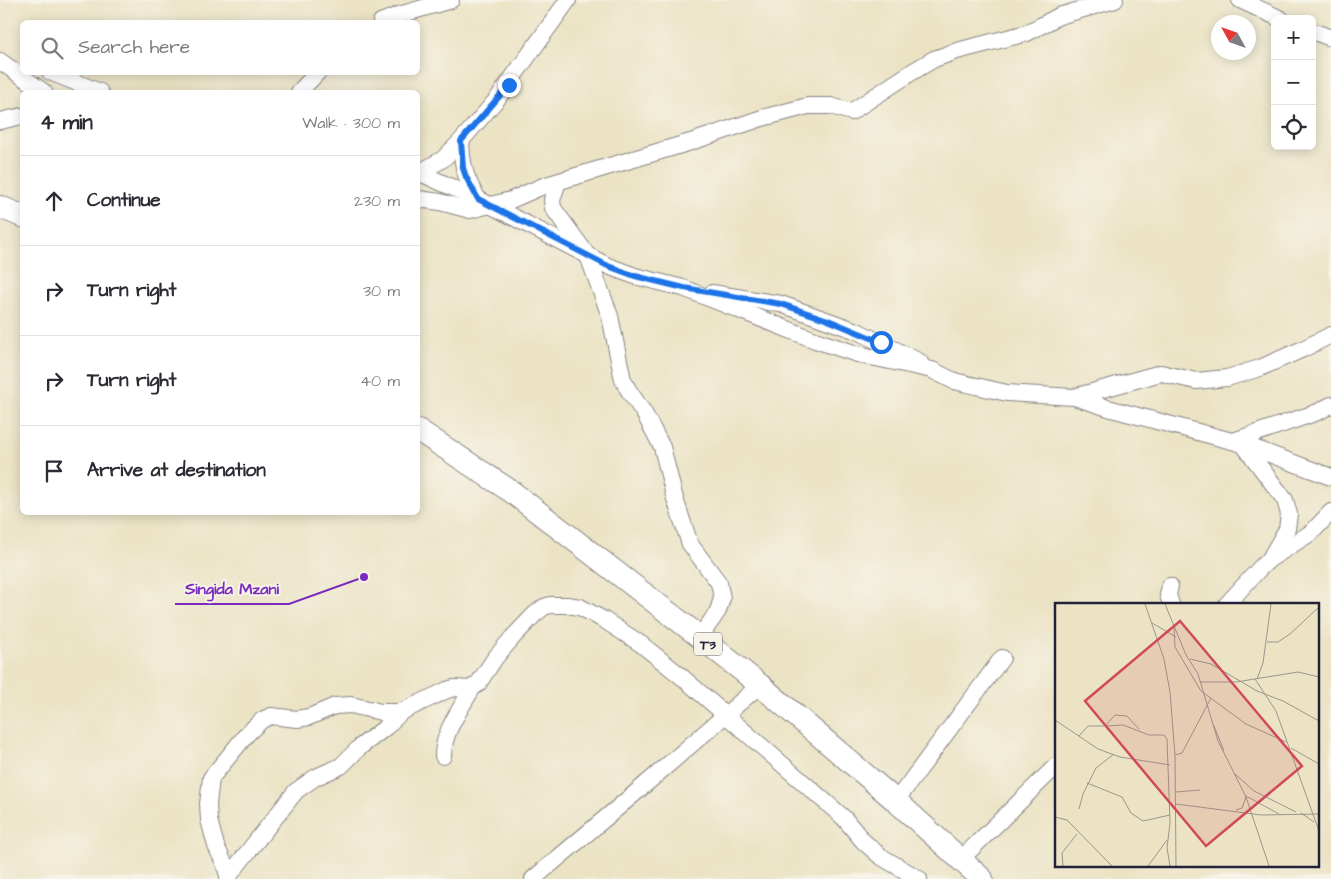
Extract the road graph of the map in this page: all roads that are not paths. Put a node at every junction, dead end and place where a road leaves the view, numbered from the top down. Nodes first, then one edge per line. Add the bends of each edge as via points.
1 (451, 0) edge
2 (568, 0) edge
3 (1115, 0) edge
4 (1240, 0) edge
5 (1272, 15) edge
6 (385, 20) edge
7 (1316, 32) edge
8 (1331, 38) edge
9 (0, 57) edge
10 (0, 61) edge
11 (20, 63) edge
12 (58, 75) edge
13 (315, 75) edge
14 (41, 90) edge
15 (95, 90) edge
16 (301, 90) edge
17 (20, 116) edge
18 (0, 121) edge
19 (461, 141) junction
20 (420, 171) edge
21 (420, 173) edge
22 (558, 182) junction
23 (420, 199) edge
24 (483, 202) junction
25 (0, 206) edge
26 (20, 215) edge
27 (588, 256) junction
28 (684, 288) junction
29 (1331, 334) edge
30 (932, 370) junction
31 (1074, 397) junction
32 (1331, 405) edge
33 (420, 431) edge
34 (1238, 443) junction
35 (1331, 476) edge
36 (1331, 512) edge
37 (1270, 559) junction
38 (1170, 586) dead end
39 (1171, 603) edge
40 (1228, 603) edge
41 (700, 637) junction
42 (1002, 658) dead end
43 (760, 685) junction
44 (473, 688) junction
45 (401, 712) junction
46 (726, 715) junction
47 (442, 756) dead end
48 (1055, 767) edge
49 (896, 801) junction
50 (960, 860) junction
51 (229, 878) edge
52 (533, 879) edge
53 (919, 879) edge
54 (982, 879) edge

1 - 6 street
2 - 19 street via 509,85
3 - 22 street via 1059,16 1027,33 934,59 851,112 831,106 808,106
4 - 5 street
7 - 8 street
9 - 11 street
10 - 14 street
12 - 15 street
13 - 16 street
17 - 18 street
19 - 20 street via 443,159
19 - 24 street via 466,177
21 - 24 street
22 - 24 street via 510,200
22 - 27 street via 553,208
23 - 24 street via 470,210
24 - 27 street
25 - 26 highway
27 - 28 street via 635,276
27 - 41 street via 610,316 623,380 662,447 690,544 721,589 718,610
28 - 30 street via 856,354
28 - 30 street via 781,304 881,342
29 - 31 street via 1260,368 1227,378 1196,381 1161,373
30 - 31 street via 954,381 1007,393
31 - 34 street
32 - 34 street
33 - 41 highway, T3 via 512,492
34 - 35 street
34 - 37 street via 1285,500 1289,514 1287,529
36 - 37 street via 1312,532
37 - 40 street
38 - 39 street
41 - 43 highway, T3
42 - 49 street
43 - 46 street
43 - 49 highway, T3
44 - 45 street via 447,690
44 - 46 street via 535,614 550,605 567,604 580,607 641,644
44 - 47 street via 447,733
45 - 51 street via 341,766 316,777 296,791
45 - 51 street via 381,712 351,705 334,706 297,719 271,716 247,734 210,778 209,820
46 - 52 street
46 - 53 street via 844,818 880,856
48 - 50 street
49 - 50 highway, T3
50 - 54 highway, T3

